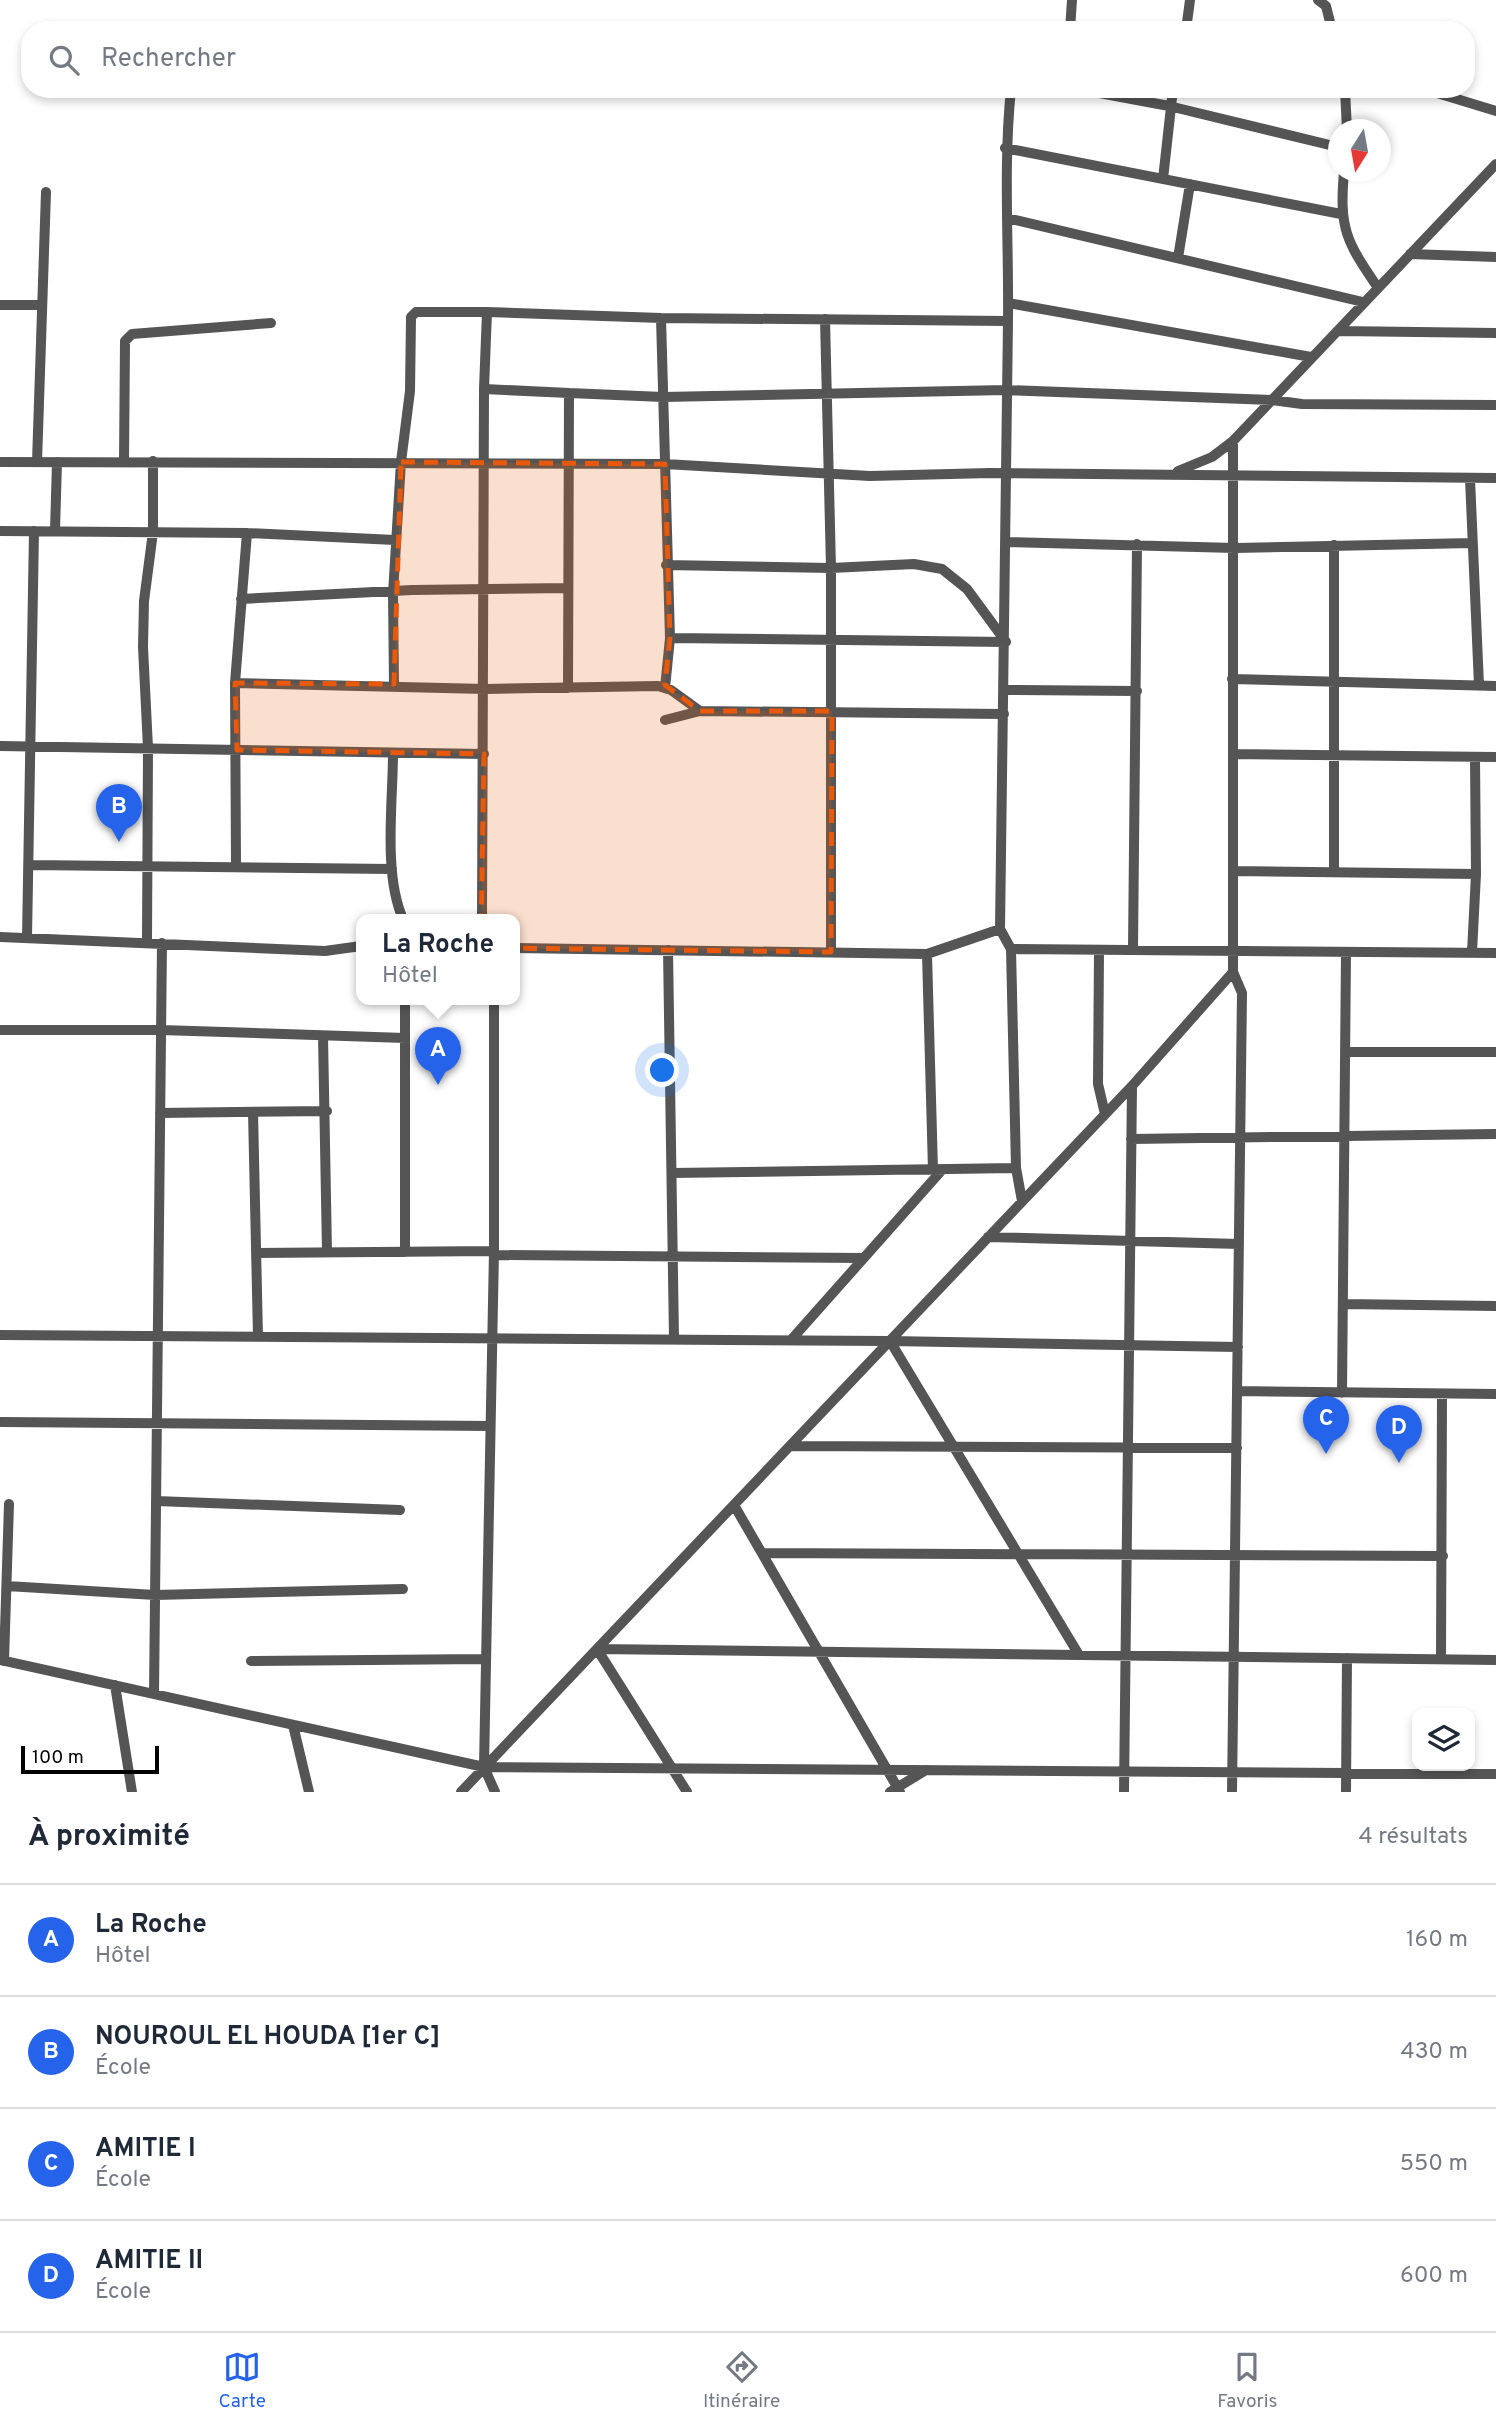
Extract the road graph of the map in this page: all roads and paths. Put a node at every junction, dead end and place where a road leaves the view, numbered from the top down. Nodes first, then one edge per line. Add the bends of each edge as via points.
1 (1072, 0) edge
2 (1190, 0) edge
3 (1318, 0) edge
4 (1071, 21) edge
5 (1187, 21) edge
6 (1330, 21) edge
7 (1010, 98) edge
8 (1126, 98) edge
9 (1171, 98) edge
10 (1345, 98) edge
11 (1453, 98) edge
12 (1169, 106) junction
13 (1496, 111) edge
14 (1346, 119) edge
15 (1328, 144) edge
16 (1005, 148) junction
17 (1496, 164) edge
18 (1163, 179) junction
19 (1343, 182) edge
20 (1190, 184) junction
21 (46, 192) dead end
22 (1341, 214) junction
23 (1007, 218) junction
24 (1410, 254) junction
25 (1496, 257) edge
26 (1178, 258) junction
27 (1377, 288) junction
28 (1363, 302) junction
29 (1008, 303) junction
30 (0, 305) edge
31 (42, 305) junction
32 (487, 312) junction
33 (661, 318) junction
34 (825, 319) junction
35 (1008, 321) junction
36 (271, 323) dead end
37 (1338, 331) junction
38 (1496, 333) edge
39 (1311, 357) junction
40 (484, 389) junction
41 (1006, 390) junction
42 (569, 393) junction
43 (828, 394) junction
44 (663, 397) junction
45 (1272, 400) junction
46 (1496, 405) edge
47 (1233, 441) junction
48 (124, 461) junction
49 (152, 461) junction
50 (37, 462) junction
51 (57, 462) junction
52 (401, 462) junction
53 (0, 463) edge
54 (568, 464) junction
55 (665, 464) junction
56 (485, 465) junction
57 (827, 472) junction
58 (1007, 473) junction
59 (1162, 475) junction
60 (1235, 476) junction
61 (1496, 478) edge
62 (1469, 479) junction
63 (0, 531) edge
64 (34, 531) junction
65 (55, 531) junction
66 (153, 532) junction
67 (247, 533) junction
68 (395, 540) junction
69 (1006, 542) junction
70 (1472, 542) junction
71 (1137, 544) junction
72 (1334, 545) junction
73 (1235, 548) junction
74 (666, 565) junction
75 (831, 568) junction
76 (484, 588) junction
77 (568, 588) junction
78 (393, 594) junction
79 (241, 599) junction
80 (670, 638) junction
81 (832, 639) junction
82 (1006, 642) junction
83 (1232, 679) junction
84 (1334, 681) junction
85 (235, 682) junction
86 (394, 684) junction
87 (1479, 685) junction
88 (1496, 686) edge
89 (568, 688) junction
90 (665, 688) junction
91 (485, 689) junction
92 (1005, 690) junction
93 (1137, 691) junction
94 (700, 711) junction
95 (832, 711) junction
96 (1004, 714) junction
97 (665, 720) dead end
98 (0, 746) edge
99 (30, 747) junction
100 (148, 748) junction
101 (237, 750) junction
102 (393, 753) junction
103 (484, 754) junction
104 (1233, 754) junction
105 (1334, 755) junction
106 (1475, 757) junction
107 (1496, 757) edge
108 (29, 865) junction
109 (236, 865) junction
110 (149, 867) junction
111 (393, 869) junction
112 (1233, 871) junction
113 (1334, 872) junction
114 (1476, 874) junction
115 (401, 914) edge
116 (482, 914) edge
117 (1000, 929) junction
118 (0, 937) edge
119 (27, 938) junction
120 (147, 942) junction
121 (162, 943) junction
122 (356, 947) edge
123 (520, 948) edge
124 (1133, 948) junction
125 (667, 950) junction
126 (1011, 950) junction
127 (1099, 951) junction
128 (831, 952) junction
129 (1233, 952) junction
130 (1472, 952) junction
131 (1346, 953) junction
132 (1496, 953) edge
133 (927, 954) junction
134 (1233, 972) junction
135 (405, 1005) edge
136 (494, 1005) edge
137 (0, 1030) edge
138 (161, 1030) junction
139 (323, 1036) junction
140 (405, 1038) junction
141 (1345, 1052) junction
142 (1496, 1052) edge
143 (1132, 1086) junction
144 (327, 1111) junction
145 (253, 1112) junction
146 (160, 1113) junction
147 (1105, 1114) junction
148 (1496, 1133) edge
149 (1344, 1136) junction
150 (1241, 1138) junction
151 (1131, 1139) junction
152 (1016, 1168) junction
153 (938, 1170) junction
154 (672, 1173) junction
155 (1022, 1201) junction
156 (988, 1237) junction
157 (1130, 1241) junction
158 (1239, 1244) junction
159 (327, 1252) junction
160 (405, 1252) junction
161 (257, 1253) junction
162 (494, 1253) junction
163 (673, 1257) junction
164 (864, 1258) junction
165 (1343, 1304) junction
166 (1496, 1306) edge
167 (0, 1335) edge
168 (158, 1336) junction
169 (258, 1337) junction
170 (492, 1338) junction
171 (674, 1339) junction
172 (791, 1340) junction
173 (890, 1341) junction
174 (1129, 1345) junction
175 (1238, 1347) junction
176 (1237, 1391) junction
177 (1342, 1393) junction
178 (1442, 1394) junction
179 (1496, 1394) edge
180 (0, 1422) edge
181 (157, 1423) junction
182 (491, 1426) junction
183 (790, 1446) junction
184 (954, 1447) junction
185 (1128, 1448) junction
186 (1237, 1448) junction
187 (156, 1500) junction
188 (9, 1504) dead end
189 (734, 1505) junction
190 (400, 1510) dead end
191 (762, 1553) junction
192 (1018, 1554) junction
193 (1127, 1554) junction
194 (1236, 1555) junction
195 (1443, 1556) junction
196 (7, 1586) junction
197 (403, 1589) dead end
198 (155, 1595) junction
199 (597, 1649) junction
200 (819, 1651) junction
201 (1079, 1655) junction
202 (1126, 1656) junction
203 (1234, 1657) junction
204 (1347, 1658) junction
205 (486, 1659) junction
206 (1441, 1659) junction
207 (2, 1660) edge
208 (1496, 1660) edge
209 (251, 1661) dead end
210 (115, 1685) junction
211 (154, 1694) junction
212 (293, 1725) junction
213 (484, 1767) junction
214 (672, 1769) junction
215 (888, 1770) junction
216 (926, 1770) junction
217 (1125, 1772) junction
218 (1233, 1772) junction
219 (1346, 1773) junction
220 (1496, 1774) edge
221 (896, 1790) edge
222 (132, 1792) edge
223 (309, 1792) edge
224 (461, 1792) edge
225 (495, 1792) edge
226 (687, 1792) edge
227 (1124, 1792) edge
228 (1233, 1792) edge
229 (1346, 1792) edge

1 - 4 street
2 - 5 street
3 - 6 street via 1326,6
7 - 16 street
8 - 12 street
9 - 12 street
10 - 14 street
11 - 13 street
12 - 15 street
12 - 18 street
16 - 18 street
16 - 23 street
17 - 24 street
18 - 20 street
19 - 22 street
20 - 22 street
20 - 26 street
21 - 31 street
22 - 27 street via 1355,254
23 - 26 street
23 - 29 street
24 - 25 street
24 - 27 street
26 - 28 street
27 - 28 street
28 - 37 street
29 - 35 street
29 - 39 street
30 - 31 street
31 - 50 street
32 - 33 street
32 - 40 street
32 - 52 street via 416,313 411,317 410,391
33 - 34 street
33 - 44 street
34 - 35 street
34 - 43 street
35 - 41 street
36 - 48 street via 132,334 125,341
37 - 38 street
37 - 39 street
39 - 45 street
40 - 42 street
40 - 56 street
41 - 43 street
41 - 45 street
41 - 58 street
42 - 44 street
42 - 54 street
43 - 44 street
43 - 57 street
44 - 55 street
45 - 46 street
45 - 47 street
47 - 59 street via 1212,457
47 - 60 street
48 - 49 street
48 - 51 street
49 - 52 street
49 - 66 street
50 - 51 street
50 - 53 street
51 - 65 street
52 - 56 street
52 - 68 street
54 - 55 street
54 - 56 street
54 - 77 street
55 - 57 street
55 - 74 street
56 - 76 street
57 - 58 street via 870,476
57 - 75 street
58 - 59 street
58 - 69 street
59 - 60 street
60 - 62 street
60 - 73 street
61 - 62 street
62 - 70 street
63 - 64 street
64 - 65 street
64 - 99 street
65 - 66 street
66 - 67 street
66 - 100 street via 144,612
67 - 68 street
67 - 79 street
68 - 78 street
69 - 71 street
69 - 82 street
70 - 72 street
70 - 87 street
71 - 73 street
71 - 93 street
72 - 73 street
72 - 84 street
73 - 83 street
74 - 75 street
74 - 80 street
75 - 81 street
75 - 82 street via 914,564 942,569 967,589
76 - 77 street
76 - 78 street
76 - 91 street
77 - 89 street
78 - 79 street
78 - 86 street
79 - 85 street
80 - 81 street
80 - 90 street
81 - 82 street
81 - 95 street
82 - 92 street
83 - 84 street
83 - 104 street
84 - 87 street
84 - 105 street
85 - 86 street
85 - 101 street
86 - 91 street
87 - 88 street
89 - 90 street
89 - 91 street
90 - 94 street
91 - 103 street
92 - 93 street
92 - 96 street
93 - 124 street
94 - 95 street
94 - 97 street
95 - 96 street
95 - 128 street
96 - 117 street
98 - 99 street
99 - 100 street
99 - 108 street
100 - 101 street
100 - 110 street
101 - 102 street
101 - 109 street
102 - 103 street
102 - 111 street
103 - 116 street
104 - 105 street
104 - 112 street
105 - 106 street
105 - 113 street
106 - 107 street
106 - 114 street
108 - 110 street
108 - 119 street
109 - 110 street
109 - 111 street
110 - 120 street
111 - 115 street
112 - 113 street
112 - 129 street
113 - 114 street
114 - 130 street
117 - 126 street
117 - 133 street
118 - 119 street
119 - 120 street
120 - 121 street
121 - 122 street via 325,951
121 - 138 street
123 - 125 street
124 - 127 street
124 - 129 street
125 - 128 street
125 - 154 street
126 - 127 street
126 - 152 street
127 - 147 street via 1098,1084
128 - 133 street
129 - 131 street
129 - 134 street
130 - 131 street
130 - 132 street
131 - 141 street
133 - 153 street
134 - 143 street
134 - 150 street via 1242,993
135 - 140 street
136 - 162 street
137 - 138 street
138 - 139 street
138 - 146 street
139 - 140 street
139 - 144 street
140 - 160 street
141 - 142 street
141 - 149 street
143 - 147 street
143 - 151 street
144 - 145 street
144 - 159 street
145 - 146 street
145 - 161 street
146 - 168 street
147 - 155 street
148 - 149 street
149 - 150 street
149 - 165 street
150 - 151 street
150 - 158 street
151 - 157 street
152 - 153 street
152 - 155 street
153 - 154 street
153 - 164 street
154 - 163 street
155 - 156 street
156 - 157 street
156 - 173 street
157 - 158 street
157 - 174 street
158 - 175 street
159 - 160 street
159 - 161 street
160 - 162 street
161 - 169 street
162 - 163 street
162 - 170 street
163 - 164 street
163 - 171 street
164 - 172 street
165 - 166 street
165 - 177 street
167 - 168 street
168 - 169 street
168 - 181 street
169 - 170 street
170 - 171 street
170 - 182 street
171 - 172 street
172 - 173 street
173 - 174 street
173 - 183 street
173 - 184 street
174 - 175 street
174 - 185 street
175 - 176 street
176 - 177 street
176 - 186 street
177 - 178 street
178 - 179 street
178 - 195 street
180 - 181 street
181 - 182 street
181 - 187 street
182 - 205 street
183 - 184 street
183 - 189 street
184 - 185 street
184 - 192 street
185 - 186 street
185 - 193 street
186 - 194 street
187 - 190 street
187 - 198 street
188 - 196 street
189 - 191 street
189 - 199 street
191 - 192 street
191 - 200 street
192 - 193 street
192 - 201 street
193 - 194 street
193 - 202 street
194 - 195 street
194 - 203 street
195 - 206 street
196 - 198 street
196 - 207 street
197 - 198 street
198 - 211 street
199 - 200 street
199 - 213 street
199 - 214 street
200 - 201 street
200 - 215 street
201 - 202 street
202 - 203 street
202 - 217 street
203 - 204 street
203 - 218 street
204 - 206 street
204 - 219 street
205 - 209 street
205 - 213 street
206 - 208 street
207 - 210 street
210 - 211 street
210 - 222 street
211 - 212 street
212 - 213 street
212 - 223 street
213 - 214 street
213 - 224 street
213 - 225 street
214 - 215 street
214 - 226 street
215 - 216 street
215 - 221 street
216 - 217 street
216 - 221 street
217 - 218 street
217 - 227 street
218 - 219 street
218 - 228 street
219 - 220 street
219 - 229 street

